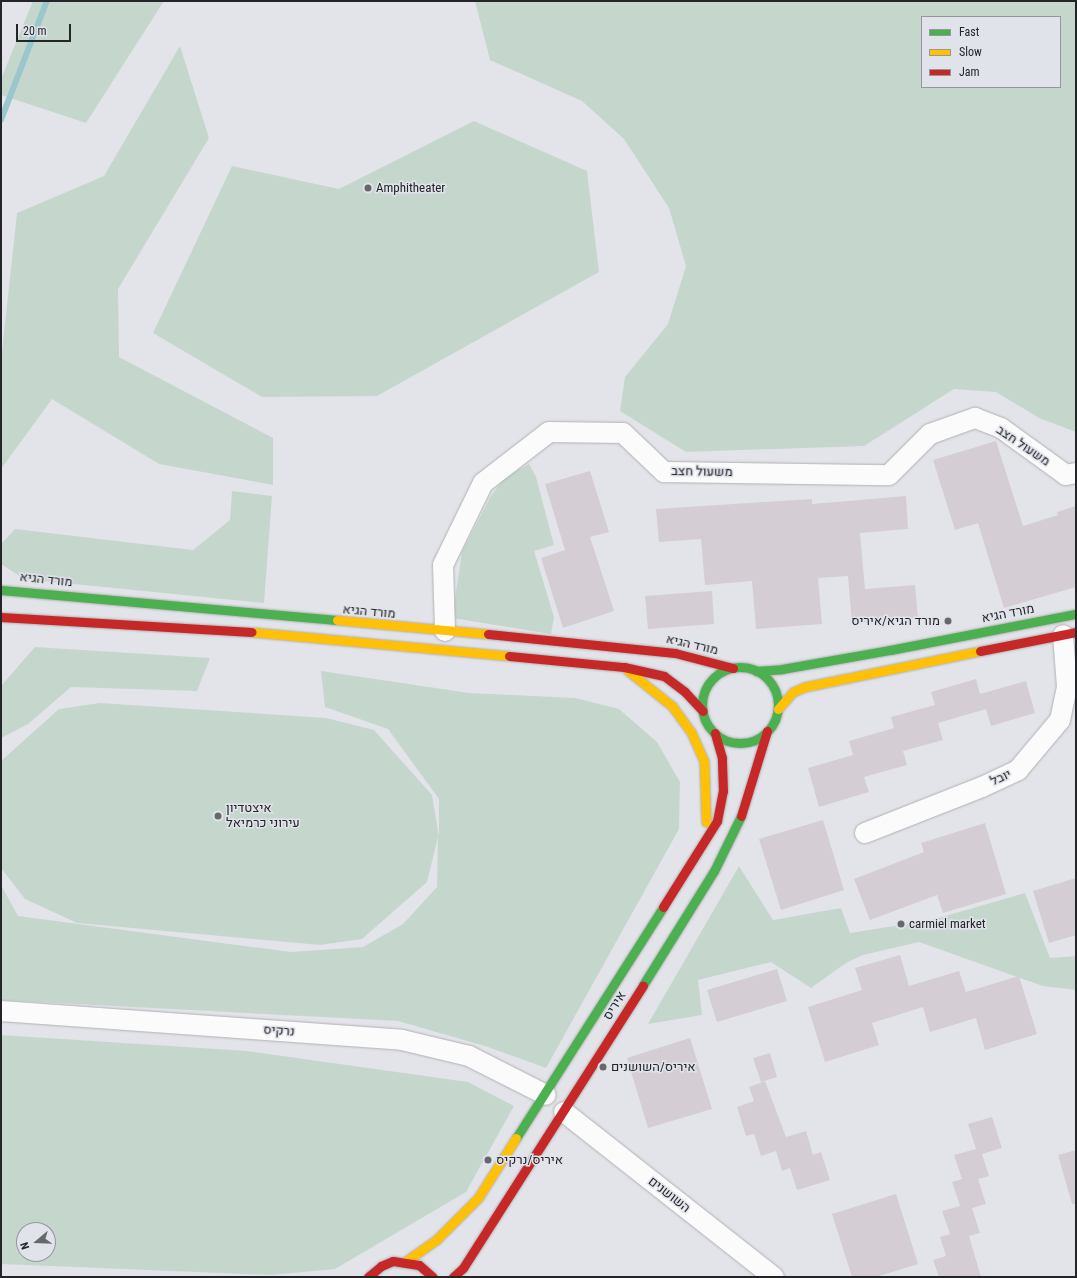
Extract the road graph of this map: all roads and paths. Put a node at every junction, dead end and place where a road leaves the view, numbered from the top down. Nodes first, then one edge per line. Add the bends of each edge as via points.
1 (1076, 473) edge
2 (1, 584) edge
3 (1, 590) edge
4 (12, 590) junction
5 (1076, 614) edge
6 (1, 617) edge
7 (445, 631) junction
8 (1069, 633) edge
9 (624, 667) junction
10 (733, 668) junction
11 (756, 671) junction
12 (778, 709) junction
13 (703, 711) junction
14 (768, 732) junction
15 (715, 733) junction
16 (865, 833) dead end
17 (703, 845) junction
18 (1, 1010) edge
19 (546, 1095) junction
20 (564, 1112) junction
21 (406, 1261) junction
22 (462, 1273) edge
23 (368, 1277) edge
24 (433, 1277) edge
25 (453, 1277) edge
26 (774, 1277) edge

1 - 7 street, משעול חצב via 1066,475 1001,428 976,418 930,434 889,475 664,472 623,432 549,432 483,483 443,565
2 - 4 street
3 - 4 street, מורד הגיא
4 - 7 street, מורד הגיא
5 - 11 street, מורד הגיא via 882,652
6 - 9 street via 278,633
7 - 10 street, מורד הגיא via 624,646 675,653
8 - 12 street via 804,687 793,692
8 - 16 street, יובל via 1068,686 1060,720 1018,770 982,787
9 - 13 street via 664,676 685,692
9 - 17 street via 672,706 691,732 704,761 706,785
10 - 11 street via 740,666
10 - 13 street via 716,675 708,685 703,698
11 - 12 street via 773,685 778,698
12 - 14 street
13 - 15 street via 707,723
14 - 15 street via 747,742 735,743
14 - 20 street, איריס via 742,813 714,871
15 - 17 street, איריס via 722,758 723,791 717,821
17 - 19 street, איריס
18 - 19 street, נרקיס via 402,1040 469,1056
19 - 21 street, איריס via 478,1198 436,1240
20 - 22 street, איריס
20 - 26 street, השושנים
21 - 23 street via 393,1261 380,1266
21 - 24 street via 419,1265
22 - 25 street, איריס

